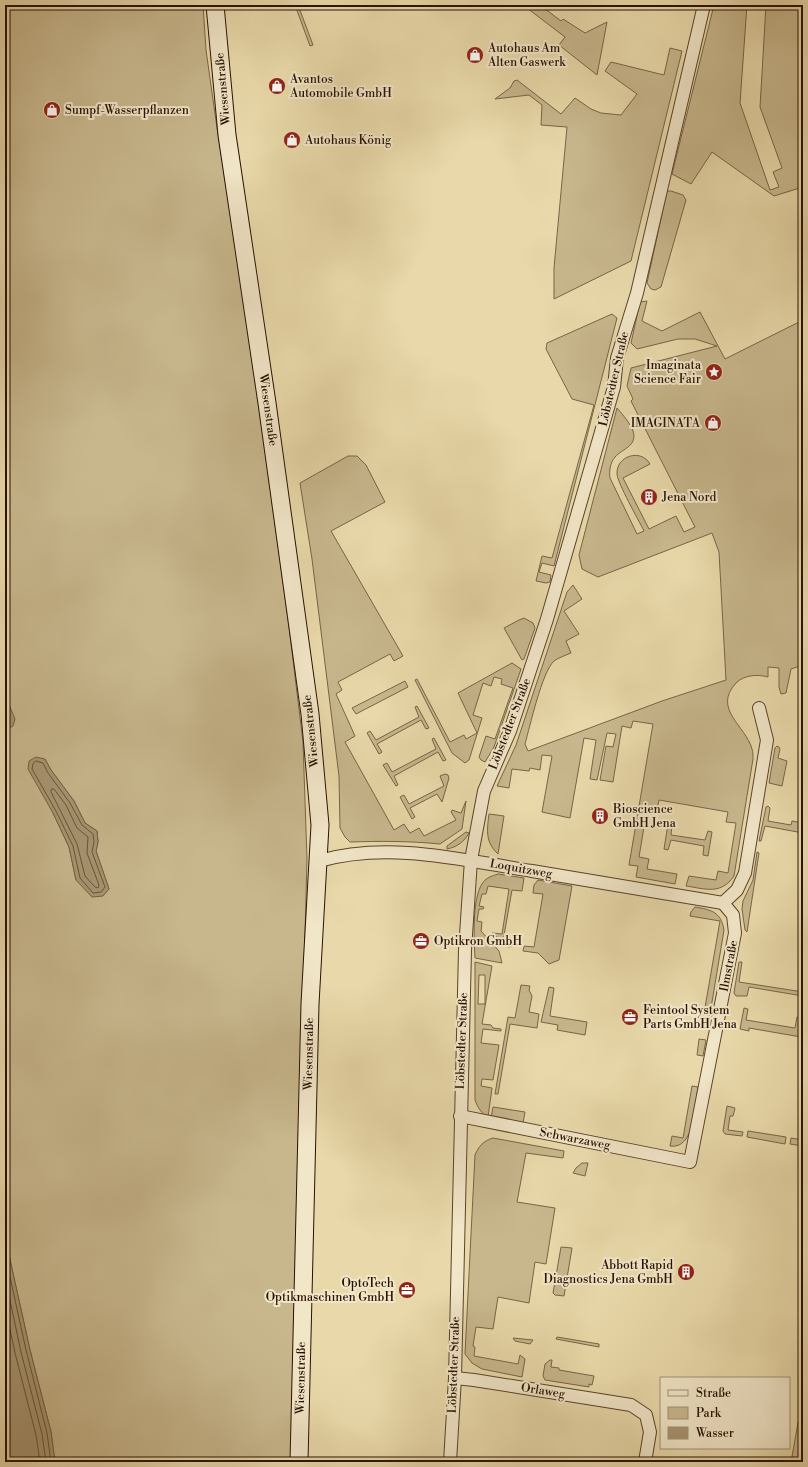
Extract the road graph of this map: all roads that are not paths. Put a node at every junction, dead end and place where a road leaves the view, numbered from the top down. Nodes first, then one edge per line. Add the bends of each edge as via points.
1 (215, 5) edge
2 (704, 5) edge
3 (759, 708) dead end
4 (471, 860) junction
5 (319, 861) junction
6 (723, 903) junction
7 (460, 1116) junction
8 (690, 1162) joint
9 (455, 1378) junction
10 (299, 1462) edge
11 (450, 1462) edge
12 (645, 1462) edge

1 - 5 street, Wiesenstraße via 228,135 310,714 320,825
2 - 4 street, Löbstedter Straße via 637,293 617,358 614,387 547,619 510,731 484,791
3 - 6 street via 767,740 745,873 737,890
4 - 5 street, Loquitzweg via 392,851 334,856
4 - 6 street, Loquitzweg
4 - 7 street, Löbstedter Straße via 465,950
5 - 10 street, Wiesenstraße via 310,1004
6 - 8 street, Ilmstraße via 733,915 735,933
7 - 8 street, Schwarzaweg
7 - 9 street, Löbstedter Straße
9 - 11 street, Löbstedter Straße
9 - 12 street, Orlaweg via 630,1405 646,1416 649,1426

